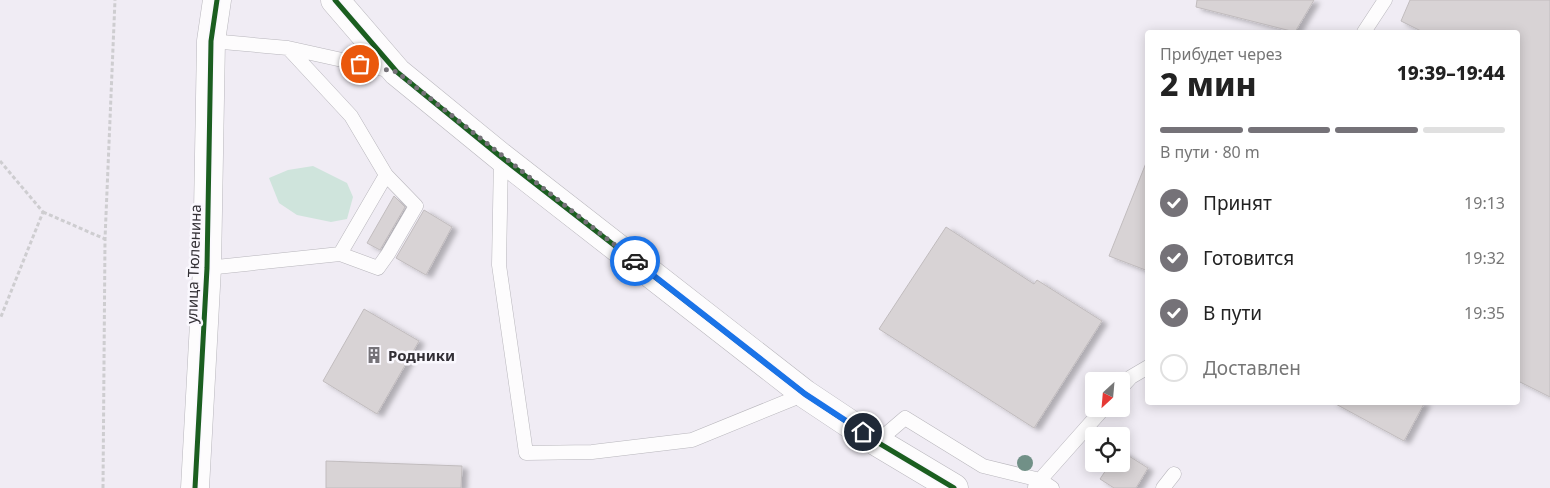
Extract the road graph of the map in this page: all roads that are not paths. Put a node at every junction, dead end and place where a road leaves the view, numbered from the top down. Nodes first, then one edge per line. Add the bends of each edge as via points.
1 (198, 0) edge
2 (217, 0) edge
3 (335, 0) edge
4 (1385, 0) edge
5 (1365, 30) edge
6 (211, 40) junction
7 (288, 48) junction
8 (397, 72) junction
9 (501, 157) junction
10 (386, 175) junction
11 (340, 254) junction
12 (207, 268) junction
13 (1145, 369) edge
14 (1130, 378) edge
15 (805, 394) junction
16 (1095, 418) edge
17 (877, 442) junction
18 (1174, 474) dead end
19 (1037, 484) edge
20 (195, 488) edge
21 (954, 488) edge
22 (1052, 488) edge
23 (1163, 488) edge

1 - 6 street
2 - 6 street
3 - 8 street
4 - 5 lane
6 - 7 lane
6 - 12 street, улица Тюленина
7 - 8 lane
7 - 10 lane via 351,116
8 - 9 street
9 - 15 street
9 - 15 lane via 499,265 526,453 592,452 692,440
10 - 11 lane
10 - 11 lane via 416,206 393,246 378,268
11 - 12 lane
12 - 20 street, улица Тюленина
13 - 14 lane
15 - 17 street
16 - 19 lane
17 - 19 lane via 905,418 983,466
17 - 21 street
18 - 23 lane
19 - 22 lane

